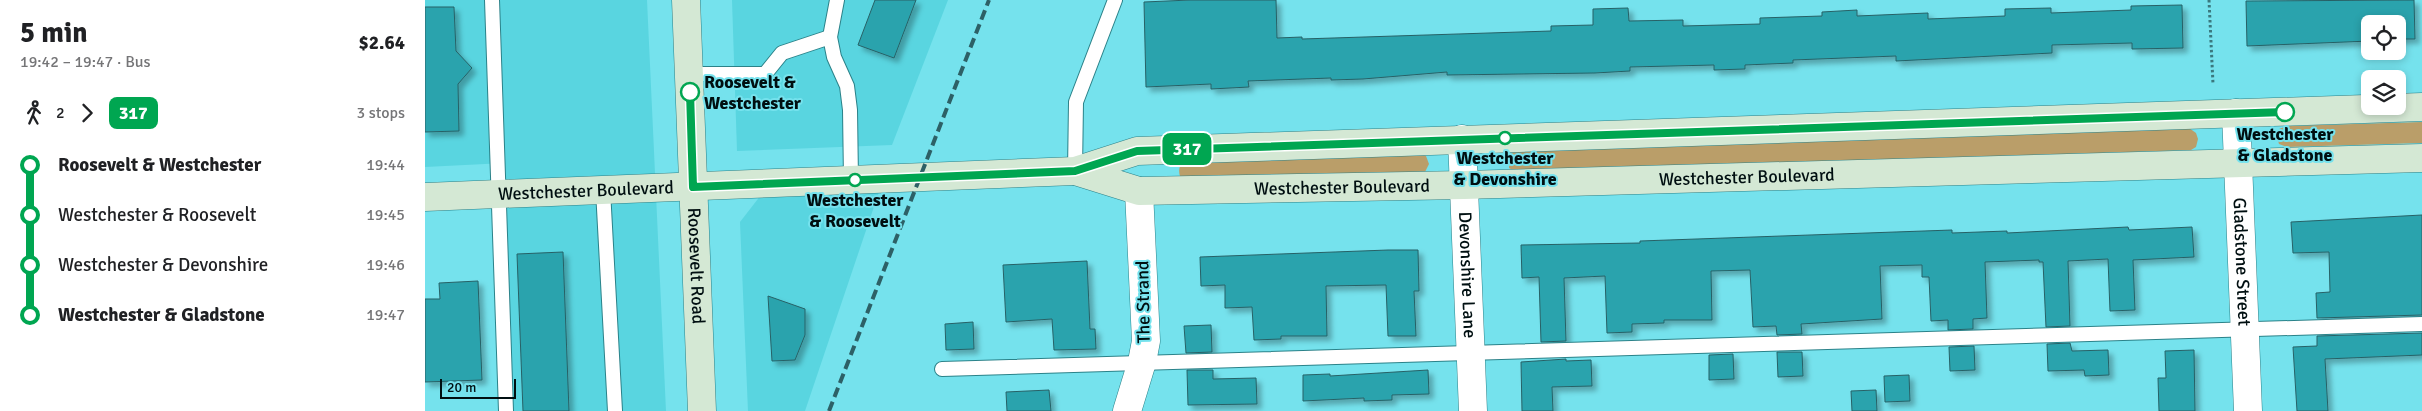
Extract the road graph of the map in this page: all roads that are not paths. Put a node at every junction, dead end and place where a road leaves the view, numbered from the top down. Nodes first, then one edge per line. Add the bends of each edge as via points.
1 (493, 0) edge
2 (686, 0) edge
3 (837, 0) edge
4 (1115, 0) edge
5 (829, 37) junction
6 (689, 74) junction
7 (2422, 107) edge
8 (2236, 113) junction
9 (1462, 139) junction
10 (2422, 158) edge
11 (2238, 164) junction
12 (1075, 171) junction
13 (851, 180) junction
14 (1464, 185) junction
15 (693, 187) junction
16 (603, 190) junction
17 (1139, 191) junction
18 (497, 194) junction
19 (425, 199) edge
20 (2422, 324) edge
21 (2245, 330) junction
22 (1471, 353) junction
23 (1142, 362) junction
24 (942, 369) dead end
25 (506, 411) edge
26 (615, 411) edge
27 (703, 411) edge
28 (1127, 411) edge
29 (1473, 411) edge
30 (2248, 411) edge

1 - 18 lane
2 - 6 street, Roosevelt Road
3 - 5 lane
4 - 12 lane via 1076,102
5 - 6 lane via 782,53 765,74
5 - 13 lane via 847,86
6 - 15 street, Roosevelt Road
7 - 8 street, Westchester Boulevard
8 - 9 street, Westchester Boulevard
8 - 11 street, Gladstone Street
9 - 12 street, Westchester Boulevard via 1137,151
9 - 14 street, Devonshire Lane
10 - 11 street, Westchester Boulevard
11 - 14 street, Westchester Boulevard
11 - 21 street, Gladstone Street
12 - 13 street, Westchester Boulevard
12 - 17 street, Westchester Boulevard
13 - 15 street, Westchester Boulevard
14 - 17 street, Westchester Boulevard
14 - 22 street, Devonshire Lane
15 - 16 street, Westchester Boulevard
15 - 27 street, Roosevelt Road
16 - 18 street, Westchester Boulevard
16 - 26 lane
17 - 23 street, The Strand via 1146,341
18 - 19 street, Westchester Boulevard
18 - 25 lane
20 - 21 lane
21 - 22 lane
21 - 30 street, Gladstone Street
22 - 23 lane
22 - 29 street, Devonshire Lane
23 - 24 lane
23 - 28 street, The Strand

